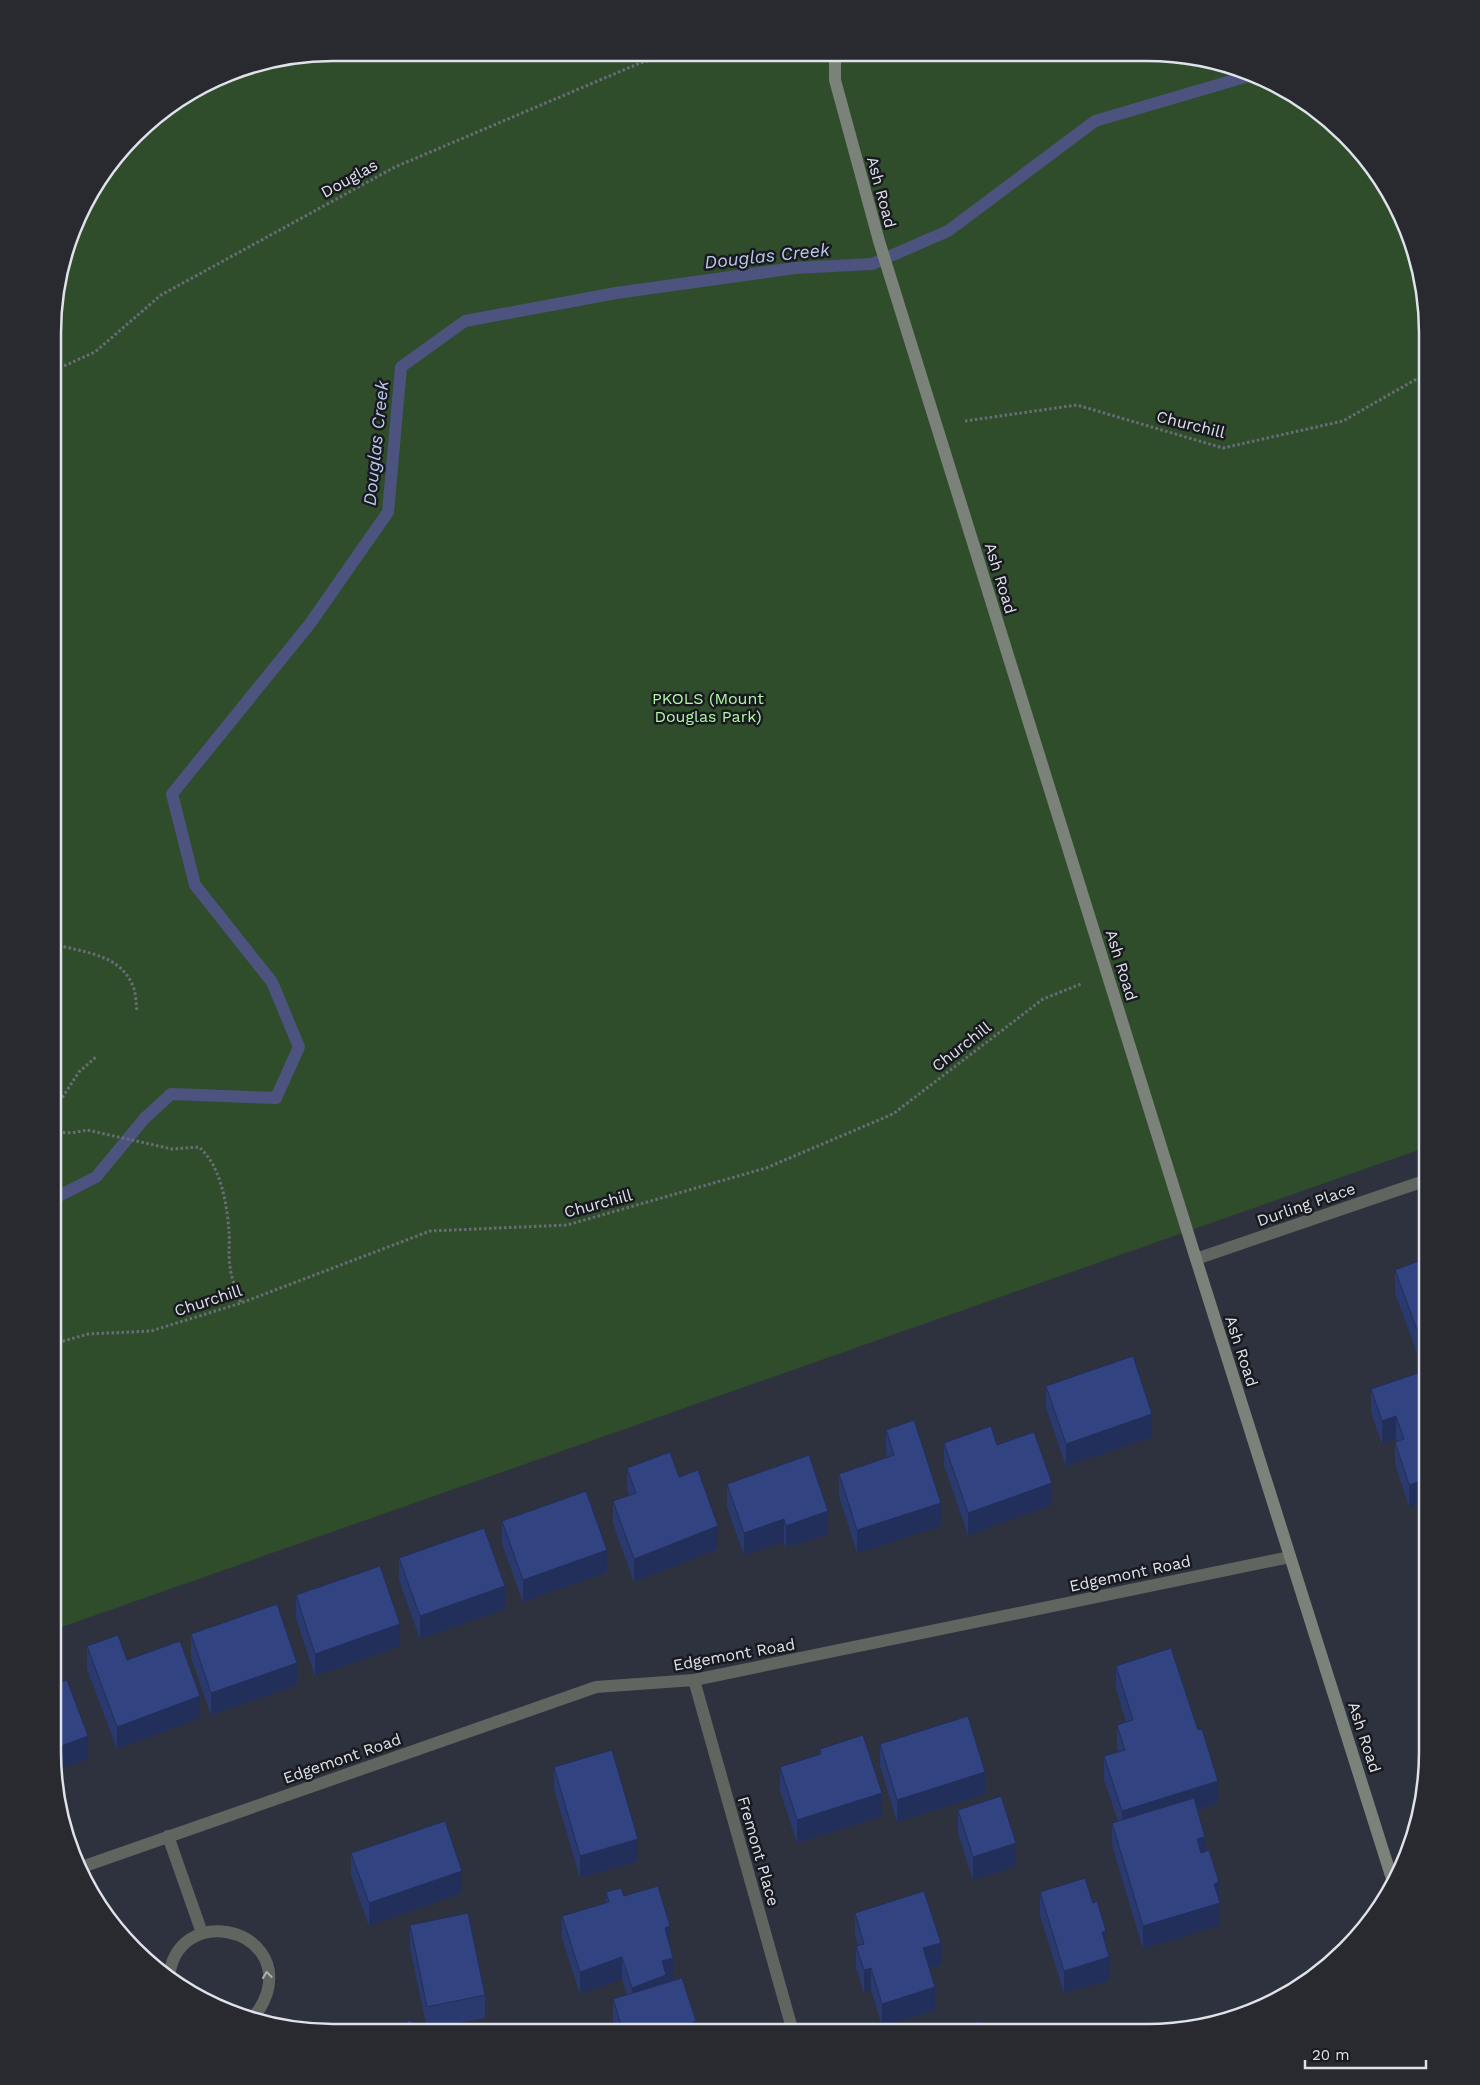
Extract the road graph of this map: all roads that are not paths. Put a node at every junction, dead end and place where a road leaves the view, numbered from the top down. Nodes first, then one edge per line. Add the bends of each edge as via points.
1 (835, 61) edge
2 (1419, 1183) edge
3 (1196, 1259) junction
4 (1290, 1556) junction
5 (694, 1680) junction
6 (168, 1836) junction
7 (86, 1865) edge
8 (1390, 1873) edge
9 (202, 1933) junction
10 (170, 1970) edge
11 (256, 2012) edge
12 (792, 2024) edge

1 - 3 main road, Ash Road via 834,80 879,241
2 - 3 street, Durling Place
3 - 4 main road, Ash Road
4 - 5 street, Edgemont Road
4 - 8 main road, Ash Road
5 - 6 street, Edgemont Road via 596,1687
5 - 12 street, Fremont Place
6 - 7 street, Edgemont Road
6 - 9 street
9 - 10 street via 188,1940 177,1952
11 -> 9 street via 264,2002 269,1986 262,1954 250,1941 235,1933 219,1930

